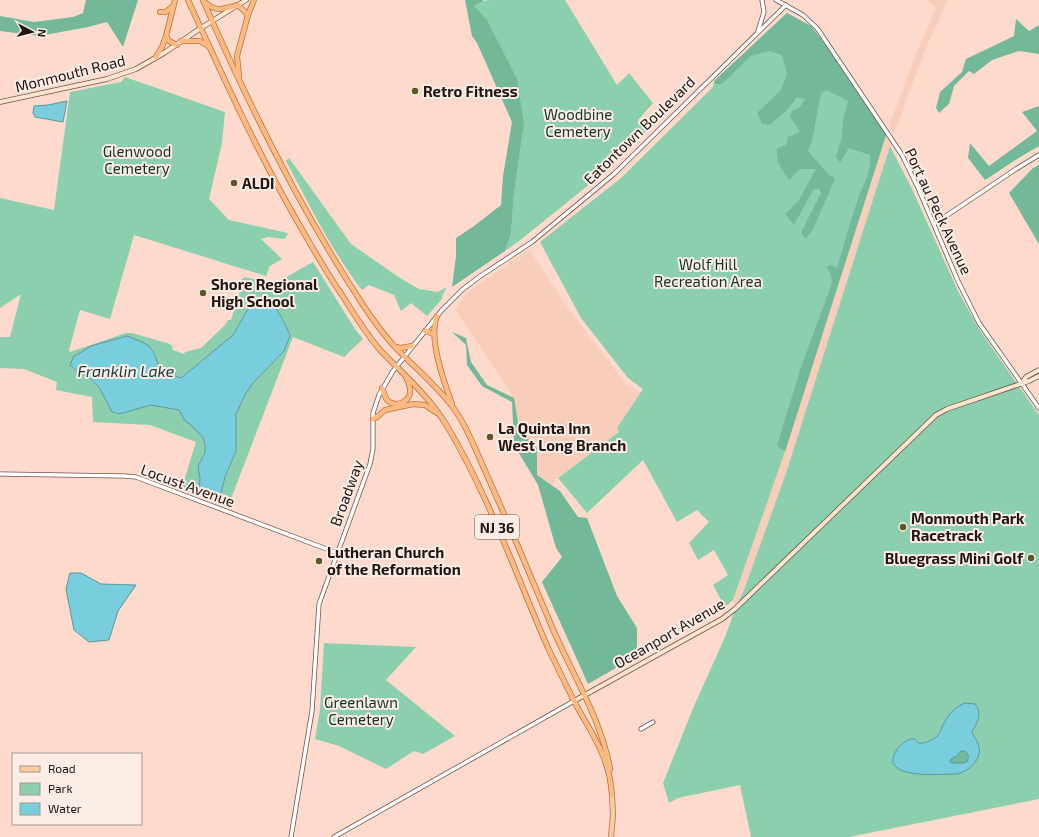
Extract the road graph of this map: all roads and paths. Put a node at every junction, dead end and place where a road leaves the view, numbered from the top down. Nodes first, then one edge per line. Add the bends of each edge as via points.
1 (188, 0) edge
2 (203, 0) edge
3 (246, 0) edge
4 (254, 0) edge
5 (762, 0) edge
6 (776, 0) edge
7 (175, 2) edge
8 (238, 5) junction
9 (786, 5) junction
10 (160, 12) dead end
11 (248, 15) junction
12 (212, 21) junction
13 (201, 28) junction
14 (758, 32) junction
15 (166, 36) junction
16 (181, 42) junction
17 (176, 45) junction
18 (211, 51) junction
19 (156, 57) junction
20 (240, 81) junction
21 (0, 102) edge
22 (1039, 155) edge
23 (934, 224) junction
24 (532, 242) joint
25 (437, 316) junction
26 (425, 331) junction
27 (434, 334) junction
28 (395, 346) junction
29 (412, 346) junction
30 (405, 356) junction
31 (397, 367) junction
32 (1039, 370) edge
33 (404, 373) junction
34 (1039, 376) edge
35 (1021, 383) junction
36 (382, 388) junction
37 (453, 408) junction
38 (1039, 408) edge
39 (441, 417) junction
40 (373, 419) junction
41 (0, 474) edge
42 (337, 553) junction
43 (585, 695) junction
44 (574, 701) junction
45 (653, 722) dead end
46 (641, 729) dead end
47 (612, 795) junction
48 (291, 837) edge
49 (334, 837) edge
50 (611, 837) edge

1 - 13 highway, NJ 36
2 - 8 highway via 210,8 217,10
2 - 12 highway, NJ 36
3 - 8 main road, Monmouth Road
4 - 11 highway
5 - 14 street via 763,15
6 - 9 street, Port au Peck Avenue
7 - 10 highway via 166,12
7 - 15 highway
8 - 11 highway
8 - 12 main road, Monmouth Road
9 - 14 street, Eatontown Boulevard
9 - 23 street, Port au Peck Avenue via 803,15 824,36 899,151 920,190
11 - 20 highway via 237,56
12 - 13 main road, Monmouth Road
12 - 20 highway, NJ 36
13 - 16 main road, Monmouth Road
13 - 18 highway, NJ 36
14 - 24 street, Eatontown Boulevard via 614,174
15 - 17 highway
15 - 19 highway
16 - 17 main road, Monmouth Road
16 - 18 highway via 200,41
17 - 19 main road, Monmouth Road
18 - 31 highway, NJ 36 via 258,149 322,264 374,342
19 - 21 main road, Monmouth Road via 136,69 112,77
20 - 28 highway, NJ 36 via 274,152 327,246 365,308
22 - 23 street
23 - 35 street, Port au Peck Avenue via 972,312
24 - 25 street, Broadway via 462,290
25 - 26 street, Broadway
25 - 27 highway
26 - 27 highway
26 - 29 street, Broadway
27 - 37 highway
28 - 29 highway
28 - 30 highway, NJ 36
29 - 30 street, Broadway
30 - 31 street, Broadway
30 - 37 highway, NJ 36
31 - 33 highway, NJ 36
31 - 36 street, Broadway
32 - 35 main road
33 - 36 highway via 410,389 406,400 399,403 390,402
33 - 39 highway, NJ 36 via 428,398
34 - 35 main road, Oceanport Avenue
35 - 38 street, Port au Peck Avenue
35 - 43 main road, Oceanport Avenue via 936,415 735,609 722,619
36 - 40 street, Broadway via 374,407
37 - 43 highway, NJ 36 via 479,456 556,635
39 - 40 highway via 428,407 417,404 385,410
39 - 44 highway, NJ 36 via 471,470
40 - 42 street, Broadway via 370,464
41 - 42 street, Locust Avenue via 136,477
42 - 48 street, Broadway via 319,607 312,711
43 - 44 main road, Oceanport Avenue
43 - 47 highway, NJ 36 via 607,749
44 - 47 highway, NJ 36 via 602,754
44 - 49 street, Oceanport Avenue
45 - 46 street
47 - 50 main road, NJ 36

